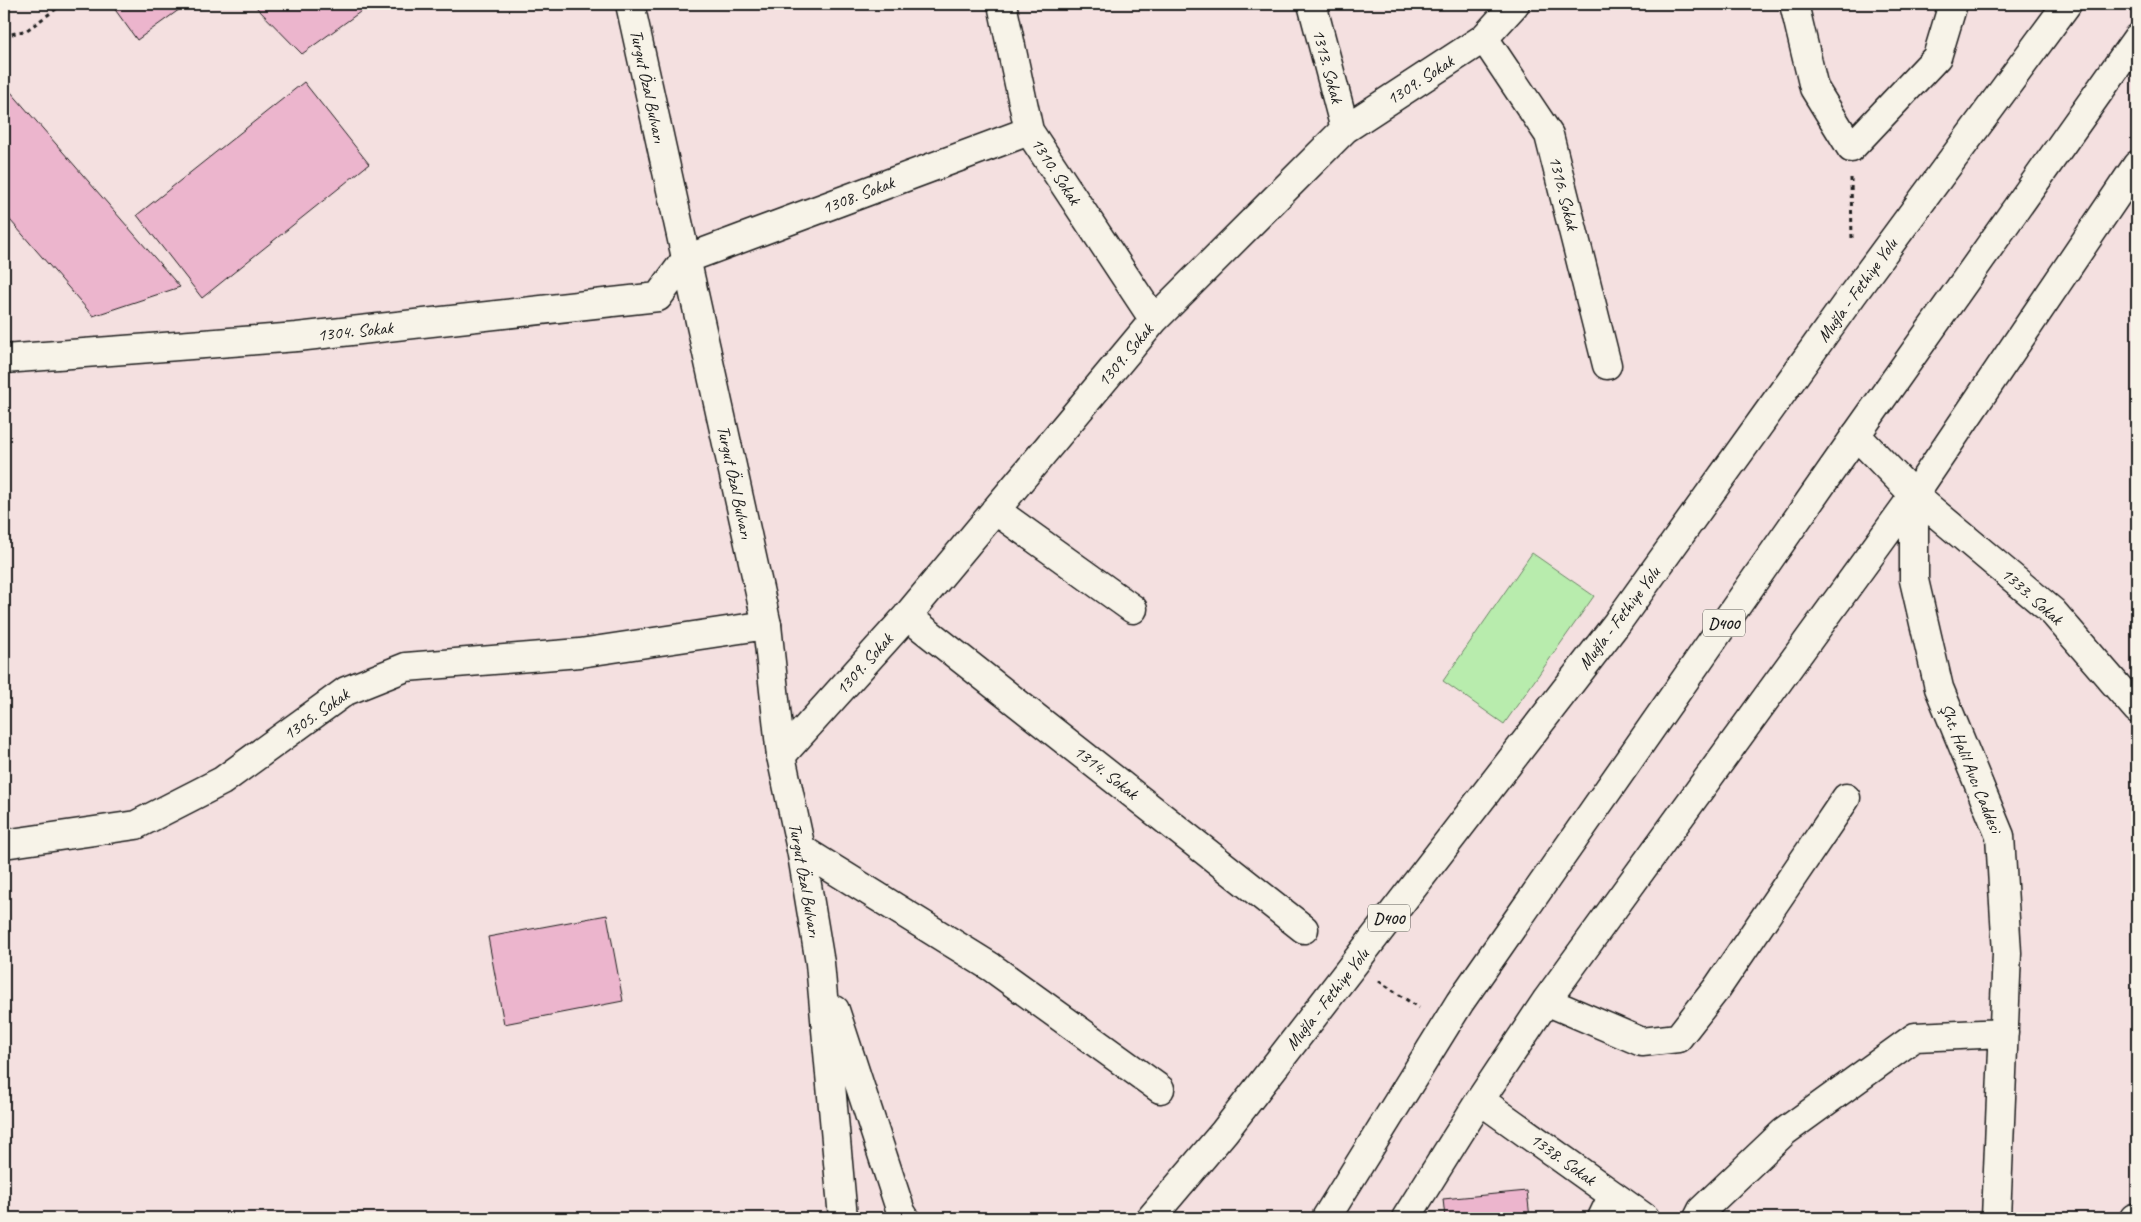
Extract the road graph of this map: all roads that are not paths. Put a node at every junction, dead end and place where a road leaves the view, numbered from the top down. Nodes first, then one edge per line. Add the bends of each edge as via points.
1 (630, 4) edge
2 (1002, 4) edge
3 (1312, 4) edge
4 (1515, 4) edge
5 (1794, 4) edge
6 (1953, 4) edge
7 (2068, 4) edge
8 (1484, 38) junction
9 (2137, 38) edge
10 (1345, 129) junction
11 (1029, 131) junction
12 (2137, 166) edge
13 (686, 259) junction
14 (1154, 320) junction
15 (4, 359) edge
16 (1607, 365) dead end
17 (1856, 435) junction
18 (1914, 495) junction
19 (995, 510) junction
20 (1133, 609) dead end
21 (907, 616) junction
22 (767, 626) junction
23 (2137, 710) edge
24 (781, 756) junction
25 (1846, 798) dead end
26 (4, 844) edge
27 (801, 849) junction
28 (1304, 928) dead end
29 (820, 963) junction
30 (1546, 1001) junction
31 (2004, 1033) junction
32 (1160, 1089) dead end
33 (1480, 1100) junction
34 (1607, 1207) edge
35 (903, 1216) edge
36 (1152, 1216) edge
37 (843, 1218) edge
38 (1326, 1218) edge
39 (1406, 1218) edge
40 (1645, 1218) edge
41 (1698, 1218) edge
42 (1996, 1218) edge

1 - 13 main road, Turgut Özal Bulvarı
2 - 11 main road, 1310. Sokak
3 - 10 main road, 1313. Sokak
4 - 8 main road, 1309. Sokak
5 - 6 main road via 1814,88 1851,148 1937,57
7 - 36 main road, Muğla - Fethiye Yolu / D400 via 1853,294 1617,623 1224,1132
8 - 10 main road, 1309. Sokak
8 - 16 main road, 1316. Sokak via 1549,134
9 - 17 main road, D400
10 - 14 main road, 1309. Sokak
11 - 13 main road, 1308. Sokak
11 - 14 main road, 1310. Sokak
12 - 18 main road
13 - 15 main road, 1304. Sokak via 658,297 297,337
13 - 22 main road, Turgut Özal Bulvarı
14 - 19 main road, 1309. Sokak
17 - 18 main road
17 - 38 main road, D400 via 1445,1025
18 - 23 main road, 1333. Sokak via 2052,611
18 - 30 main road
18 - 31 main road, Şht. Halil Avcı Caddesi via 1914,580 1939,688 2000,836 2007,953
19 - 20 main road
19 - 21 main road, 1309. Sokak
21 - 24 main road, 1309. Sokak
21 - 28 main road, 1314. Sokak
22 - 24 main road, Turgut Özal Bulvarı
22 - 26 main road, 1305. Sokak via 580,653 406,667 346,691 222,782 136,825
24 - 27 main road, Turgut Özal Bulvarı
25 - 30 main road via 1718,988 1678,1038 1642,1042
27 - 29 main road, Turgut Özal Bulvarı
27 - 32 main road via 991,968
29 - 35 main road, Turgut Özal Bulvarı
29 - 37 main road, Turgut Özal Bulvarı
30 - 33 main road
31 - 41 main road via 1915,1037 1784,1132 1702,1210
31 - 42 main road, Şht. Halil Avcı Caddesi
33 - 34 main road, 1338. Sokak
33 - 39 main road
34 - 40 main road, 1338. Sokak

